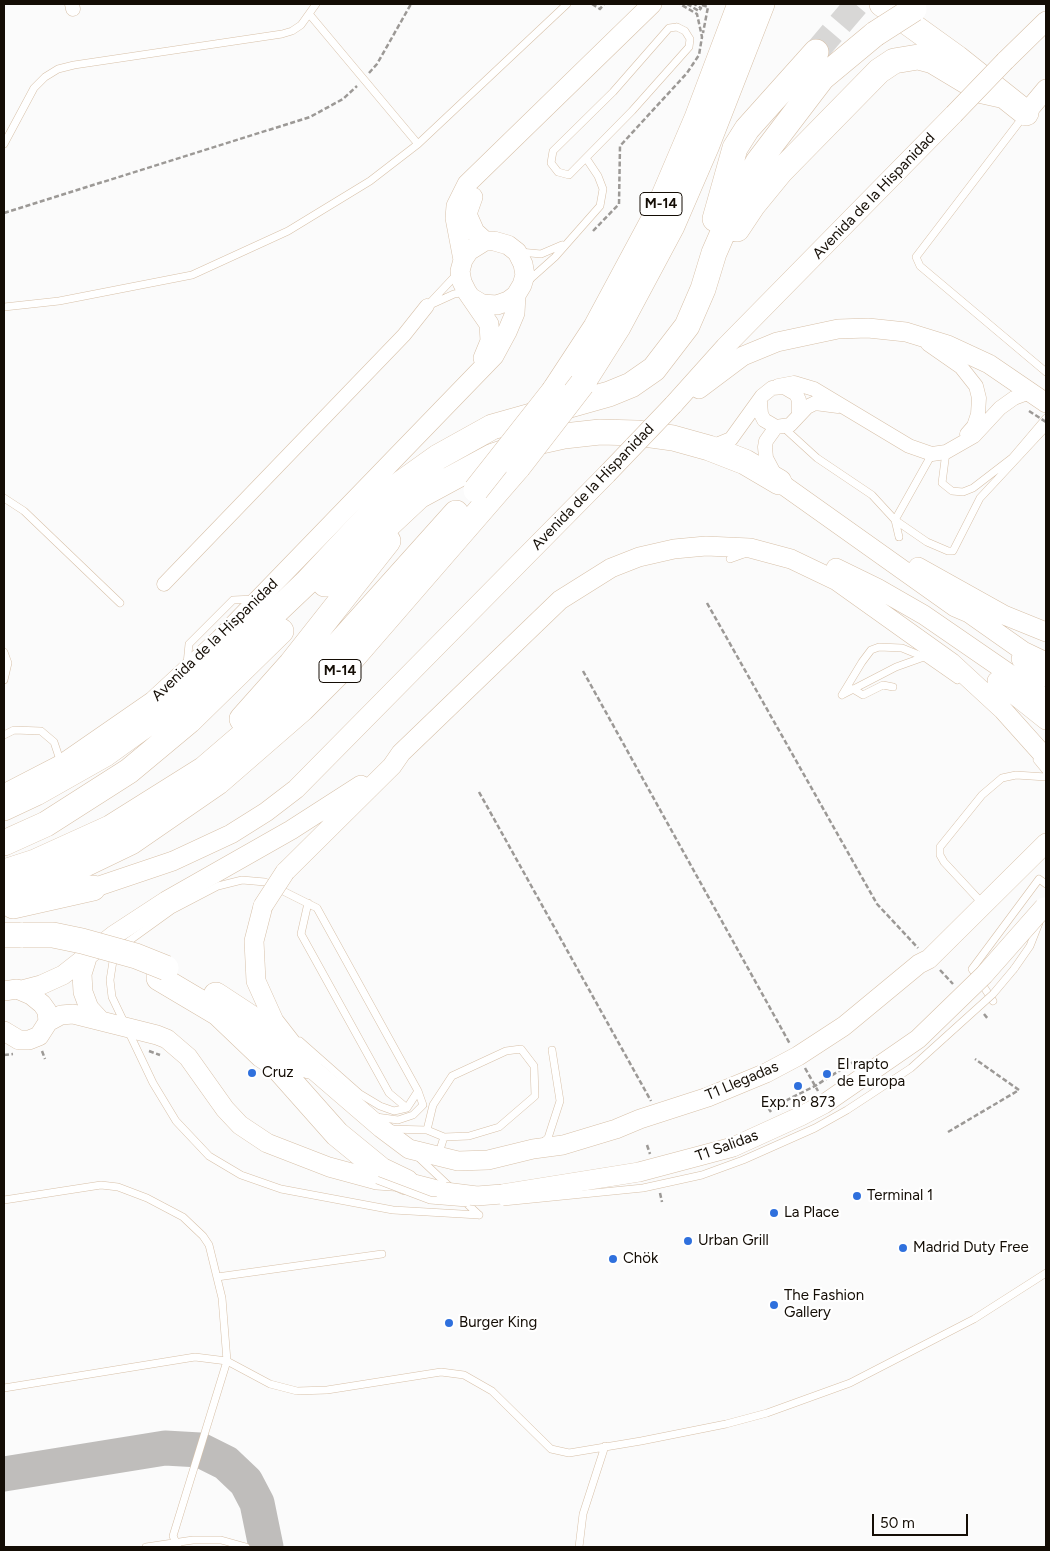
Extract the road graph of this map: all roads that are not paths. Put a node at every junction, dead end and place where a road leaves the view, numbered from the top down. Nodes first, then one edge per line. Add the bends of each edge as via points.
1 (316, 4) edge
2 (567, 4) edge
3 (652, 4) edge
4 (740, 4) edge
5 (762, 4) edge
6 (882, 4) edge
7 (918, 6) edge
8 (310, 15) junction
9 (1046, 21) edge
10 (816, 52) tunnel mouth
11 (1046, 89) edge
12 (1001, 95) junction
13 (1026, 113) junction
14 (4, 144) edge
15 (418, 144) junction
16 (508, 146) junction
17 (586, 158) junction
18 (485, 241) junction
19 (565, 244) junction
20 (517, 252) junction
21 (462, 265) junction
22 (703, 289) junction
23 (519, 290) junction
24 (470, 295) junction
25 (427, 306) junction
26 (4, 307) edge
27 (906, 332) junction
28 (673, 343) junction
29 (1046, 372) edge
30 (475, 376) junction
31 (778, 386) junction
32 (678, 400) junction
33 (1035, 400) edge
34 (760, 402) junction
35 (848, 410) junction
36 (799, 414) junction
37 (1046, 418) edge
38 (780, 427) junction
39 (1046, 427) edge
40 (958, 444) junction
41 (709, 448) junction
42 (946, 452) junction
43 (932, 454) junction
44 (438, 457) junction
45 (468, 481) junction
46 (779, 482) junction
47 (4, 498) edge
48 (894, 520) junction
49 (899, 537) dead end
50 (869, 545) junction
51 (750, 548) junction
52 (730, 559) dead end
53 (812, 568) junction
54 (164, 584) dead end
55 (325, 584) junction
56 (856, 593) junction
57 (120, 603) dead end
58 (955, 607) junction
59 (1046, 632) edge
60 (4, 652) edge
61 (924, 657) junction
62 (1046, 662) edge
63 (1046, 677) edge
64 (4, 680) edge
65 (893, 686) dead end
66 (853, 690) junction
67 (1046, 699) edge
68 (1046, 720) edge
69 (4, 735) edge
70 (401, 753) junction
71 (1046, 758) edge
72 (62, 764) junction
73 (1046, 771) edge
74 (42, 776) junction
75 (1046, 777) edge
76 (4, 790) edge
77 (4, 794) edge
78 (4, 808) edge
79 (4, 843) edge
80 (1046, 844) edge
81 (4, 872) edge
82 (1046, 884) edge
83 (93, 888) joint
84 (4, 896) edge
85 (308, 902) junction
86 (985, 906) junction
87 (1045, 906) edge
88 (4, 909) edge
89 (13, 935) edge
90 (87, 958) junction
91 (162, 973) junction
92 (11, 988) edge
93 (993, 1001) dead end
94 (101, 1021) junction
95 (274, 1021) junction
96 (48, 1022) junction
97 (126, 1026) junction
98 (4, 1031) edge
99 (552, 1050) dead end
100 (262, 1055) junction
101 (309, 1066) junction
102 (286, 1089) dead end
103 (418, 1091) junction
104 (407, 1108) junction
105 (365, 1115) junction
106 (381, 1128) junction
107 (427, 1130) junction
108 (444, 1137) junction
109 (410, 1149) junction
110 (533, 1149) junction
111 (438, 1158) junction
112 (356, 1164) dead end
113 (377, 1180) junction
114 (406, 1182) junction
115 (4, 1200) edge
116 (382, 1254) dead end
117 (1046, 1273) edge
118 (217, 1277) junction
119 (227, 1361) junction
120 (4, 1388) edge
121 (605, 1446) junction
122 (176, 1545) edge
123 (146, 1547) edge
124 (246, 1547) edge
125 (579, 1547) edge

1 - 8 lane
2 - 15 lane
3 - 16 street
4 - 45 highway, M-14, bridge via 654,219 596,327 554,391
5 - 84 highway, M-14, bridge via 708,145 672,226 618,327 582,384 518,467 349,662 302,709 218,782 132,842 77,868
6 - 12 highway via 957,58
7 - 22 highway, bridge via 875,34 822,78 758,162 718,244
8 - 14 lane via 292,32 58,70 34,88
8 - 15 lane
9 - 32 street, Avenida de la Hispanidad, bridge via 725,347
10 - 28 highway via 747,129 735,148 713,229
11 - 13 street
12 - 13 highway
12 - 22 highway via 983,91 933,61 918,57 894,62 879,71 780,172 753,205
13 - 29 lane via 916,257 920,266
15 - 26 lane via 370,181 288,231 192,275 59,301
16 - 18 street via 477,189 468,209 470,223
16 - 21 street via 467,184 456,206
17 - 17 lane via 690,47 685,31 670,28 613,92 553,151 551,163 558,172 569,176
17 - 19 lane via 598,176 603,200
18 - 20 street via 508,245
18 - 21 street via 469,251
19 - 20 lane via 541,254
19 - 23 lane
20 - 23 street via 524,264 525,275
21 - 24 street via 462,282
21 - 25 lane
22 - 28 highway via 687,326
23 - 24 street via 508,301 497,305 482,304
23 - 30 street, Avenida de la Hispanidad via 507,332 494,356
24 - 25 lane via 454,294
24 - 30 street, Avenida de la Hispanidad via 489,324 490,341
25 - 54 street via 404,335
27 - 32 street via 838,329 776,342 743,356 699,389
27 - 33 street via 948,344 989,364
27 - 40 street via 943,352 976,386 978,414 974,426
28 - 44 highway via 654,369 631,385 492,427
30 - 72 street, Avenida de la Hispanidad via 260,599 186,670 153,701
31 - 34 street via 766,391
31 - 35 street via 803,384
31 - 36 street via 791,389 796,394 800,400
32 - 83 street, Avenida de la Hispanidad, bridge via 296,789 231,834 173,861
33 - 40 street via 1014,398 974,436
34 - 38 street via 764,420
34 - 41 street via 731,439
35 - 36 street via 815,403
35 - 43 street via 909,446
36 - 38 street via 790,425
37 - 42 lane via 1012,458 963,492 952,491 942,483
38 - 46 street via 766,441 765,447 770,469
38 - 48 lane via 817,458 872,495
39 - 48 lane via 980,498 953,551 926,542
40 - 42 street
41 - 45 highway via 637,433 573,435 528,444 493,456
41 - 46 highway via 745,462
42 - 43 street
43 - 48 lane
44 - 55 highway
44 - 78 highway via 396,487 307,582 191,692 105,754
45 - 55 highway via 419,496
45 - 81 highway, M-14 via 334,650 275,708 204,769 110,828 35,862
46 - 50 street
47 - 57 lane via 24,511
48 - 49 lane
50 - 58 street
50 - 59 street via 905,559 1004,615
51 - 52 lane
51 - 53 street
51 - 70 street via 706,546 657,552 621,564 592,579 537,620
53 - 56 street
53 - 67 street via 835,568 877,588
55 - 79 highway via 234,680 129,771 46,824
56 - 68 street via 873,599 976,666
56 - 71 street via 975,683
58 - 62 street
58 - 63 street via 965,619
60 - 64 lane via 8,663
61 - 66 lane via 896,667
61 - 66 lane via 902,648 879,647 866,656 842,695
61 - 73 lane via 975,695 1003,721
65 - 66 lane via 883,685 864,695
69 - 72 lane via 14,730 41,731 54,742
70 - 90 street via 356,790 166,900 114,935
70 - 95 street, T1 Llegadas, bridge via 392,766 285,872 263,906 256,926 253,964 258,989
72 - 74 street, Avenida de la Hispanidad
74 - 76 street, Avenida de la Hispanidad
74 - 77 street, Avenida de la Hispanidad
75 - 86 lane via 1016,775 998,782 982,795 940,847 944,862
80 - 86 street, T1 Llegadas
82 - 93 lane via 1039,879 972,969
83 - 88 highway
85 - 97 lane via 265,882 242,880 218,886 172,910 129,941 114,961 110,980 112,997
85 - 103 lane via 317,908
85 - 104 lane via 301,934 389,1093
86 - 110 street, T1 Llegadas via 929,959 800,1059 708,1097 616,1129 563,1145
87 - 113 lane, bridge via 1030,946 1014,969 993,994 926,1055 847,1110 743,1160 643,1188 511,1202 450,1203 430,1200
87 - 114 street, T1 Salidas, bridge via 962,989 918,1040 802,1116 733,1147 639,1172 477,1196
89 - 91 highway, bridge via 102,954
90 - 92 street via 63,975 41,985
90 - 94 street via 82,974 83,992
91 - 100 highway via 218,1013
91 - 101 highway via 219,996
92 - 96 street via 42,1004 47,1011
94 - 96 street, T1 Salidas via 73,1014
94 - 97 street, T1 Salidas
95 - 101 street, T1 Llegadas
95 - 104 lane via 360,1094 394,1111
96 - 98 street via 39,1036 29,1040 19,1040
97 - 109 lane via 153,1083 176,1121 209,1156 241,1175 281,1189 367,1206 417,1213 479,1215
97 - 113 street, T1 Salidas via 157,1035 179,1049 195,1065 225,1109 253,1135 286,1152
99 - 110 lane via 560,1101 548,1138
100 - 102 lane
100 - 114 highway via 274,1063 337,1134 382,1170
101 - 105 street, T1 Llegadas
103 - 104 lane
103 - 105 lane via 423,1105 414,1115 398,1120
105 - 106 street, T1 Llegadas
106 - 107 lane
106 - 109 street, T1 Llegadas
107 - 108 lane
107 - 108 lane via 433,1105 452,1076 506,1051 521,1049 534,1066 535,1096 499,1127 469,1136
108 - 111 lane
109 - 111 street, T1 Llegadas
110 - 111 street, T1 Llegadas via 488,1160
112 - 113 lane
113 - 114 street, T1 Salidas
115 - 118 lane via 101,1185 134,1193 172,1210 193,1226 209,1245
116 - 118 lane
117 - 121 lane via 966,1324 850,1383 726,1424
118 - 119 lane
119 - 120 lane via 195,1357
119 - 121 lane via 270,1384 297,1391 327,1390 452,1372 484,1384 551,1449 568,1453
119 - 122 lane via 173,1536
121 - 125 lane via 583,1514
122 - 123 lane
122 - 124 lane via 221,1540

